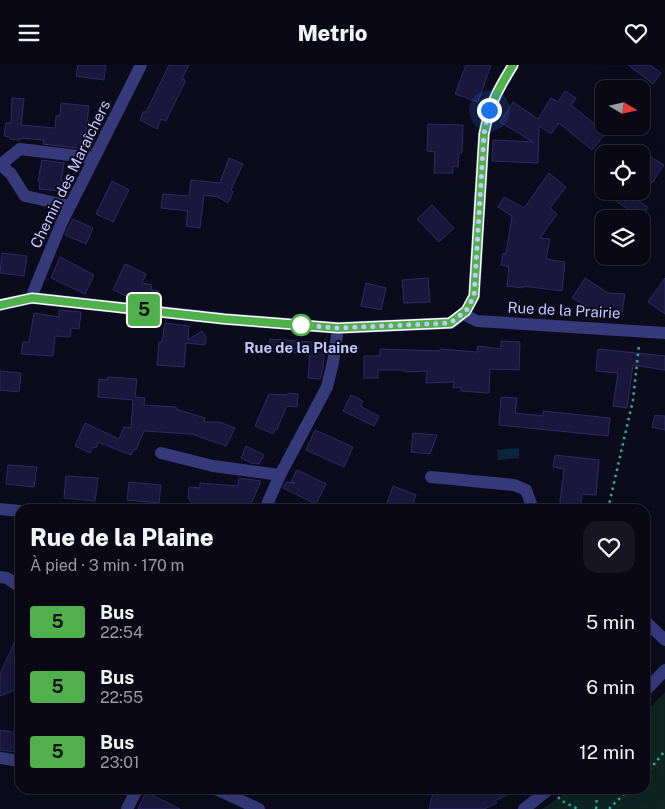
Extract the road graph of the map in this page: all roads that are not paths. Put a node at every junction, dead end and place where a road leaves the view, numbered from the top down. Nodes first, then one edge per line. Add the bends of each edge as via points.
1 (141, 65) edge
2 (513, 65) edge
3 (94, 158) junction
4 (0, 165) edge
5 (70, 206) junction
6 (32, 298) junction
7 (0, 305) edge
8 (463, 314) junction
9 (338, 328) junction
10 (665, 333) edge
11 (161, 453) dead end
12 (280, 475) junction
13 (431, 477) dead end
14 (267, 504) edge
15 (531, 504) edge
16 (0, 509) edge
17 (15, 510) edge
18 (0, 577) edge
19 (15, 584) edge
20 (650, 626) edge
21 (665, 639) edge
22 (665, 670) edge
23 (650, 686) edge
24 (0, 758) edge
25 (15, 760) edge
26 (134, 794) edge
27 (227, 794) edge
28 (543, 794) edge
29 (127, 809) edge
30 (259, 809) edge
31 (524, 809) edge

1 - 3 street, Chemin des Maraîchers
2 - 8 street via 496,93 484,134 474,296
3 - 4 street via 20,149
3 - 5 street, Chemin des Maraîchers
4 - 5 street via 11,174 25,196
5 - 6 street, Chemin des Maraîchers
6 - 7 street
6 - 9 street
8 - 9 street via 450,323
8 - 10 street, Rue de la Prairie via 477,321
9 - 12 street via 327,387
11 - 12 street via 213,466
12 - 14 street
13 - 15 street via 514,485 526,490
16 - 17 street
18 - 19 street
20 - 21 street
22 - 23 street
24 - 25 street
26 - 29 street
27 - 30 street
28 - 31 street

